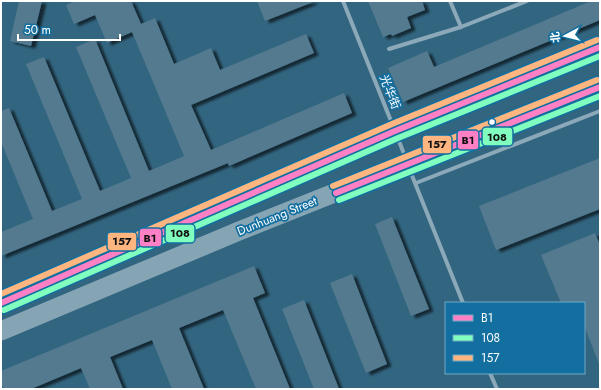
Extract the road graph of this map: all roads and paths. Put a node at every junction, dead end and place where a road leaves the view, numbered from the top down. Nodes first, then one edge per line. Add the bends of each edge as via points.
1 (343, 1) edge
2 (450, 1) edge
3 (527, 1) edge
4 (461, 27) junction
5 (600, 47) edge
6 (389, 49) dead end
7 (600, 87) edge
8 (600, 111) edge
9 (395, 131) junction
10 (408, 165) junction
11 (416, 184) junction
12 (463, 302) edge
13 (1, 303) edge
14 (1, 330) edge
15 (490, 374) edge
16 (497, 389) edge

1 - 9 street, 光华街
2 - 4 street
3 - 4 street
4 - 6 street
5 - 9 main road
7 - 10 main road, Dunhuang Street
8 - 11 street
9 - 10 street, 光华街
9 - 13 main road
10 - 11 street, 光华街
10 - 14 main road, Dunhuang Street via 239,231
11 - 12 street, 光华街
15 - 16 street

